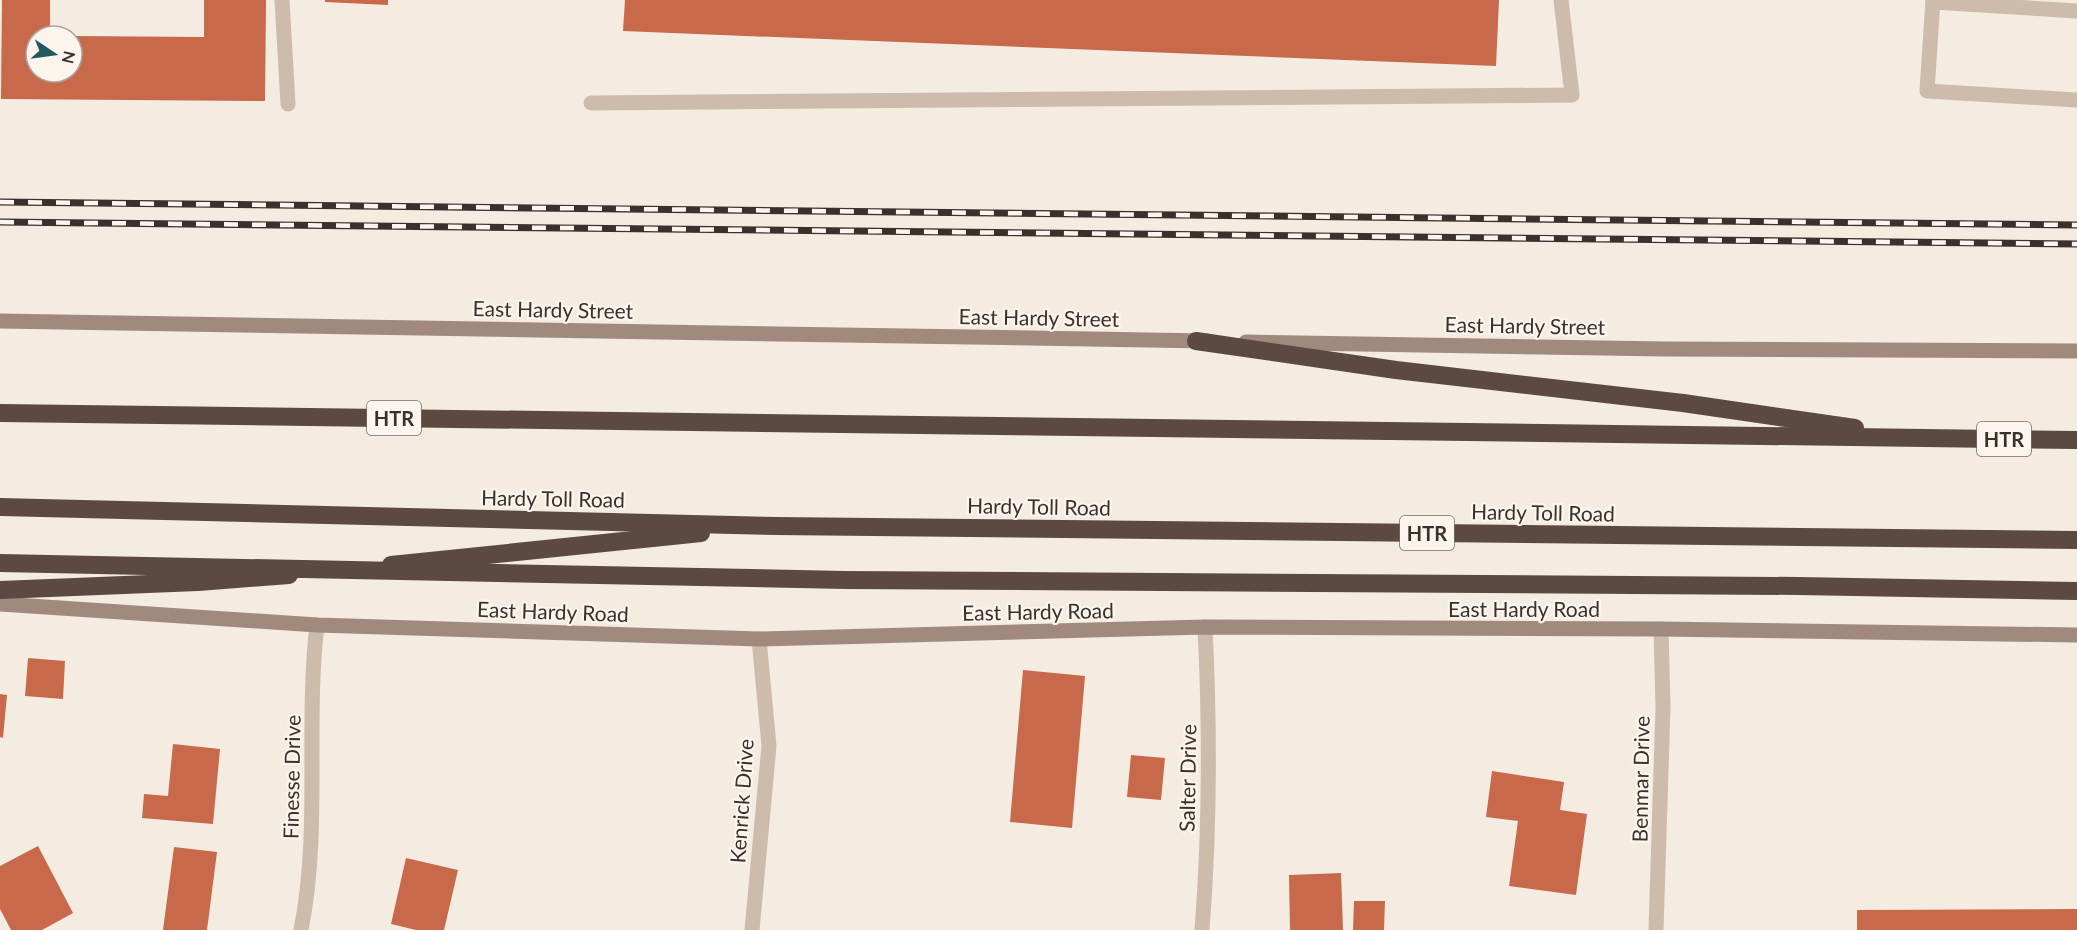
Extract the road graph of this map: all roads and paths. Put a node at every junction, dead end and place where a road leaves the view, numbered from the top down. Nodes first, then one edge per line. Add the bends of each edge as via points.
1 (282, 0) edge
2 (1561, 0) edge
3 (1933, 1) edge
4 (2077, 11) edge
5 (2077, 99) edge
6 (591, 103) dead end
7 (288, 104) dead end
8 (0, 321) edge
9 (1196, 341) junction
10 (2077, 351) edge
11 (0, 413) edge
12 (1931, 438) junction
13 (2077, 440) edge
14 (0, 507) edge
15 (776, 526) junction
16 (2077, 540) edge
17 (0, 563) edge
18 (0, 590) edge
19 (2077, 591) edge
20 (0, 604) edge
21 (317, 625) junction
22 (1205, 627) junction
23 (1661, 629) junction
24 (2077, 635) edge
25 (759, 639) junction
26 (301, 930) edge
27 (752, 930) edge
28 (1202, 930) edge
29 (1656, 930) edge

1 - 7 street
2 - 6 street via 1572,94
3 - 4 street
3 - 5 street via 1927,91
8 - 9 main road, East Hardy Street
9 - 10 main road, East Hardy Street
9 - 12 highway
11 - 12 highway, HTR
12 - 13 highway, HTR
14 - 15 highway, Hardy Toll Road / HTR
15 - 16 highway, Hardy Toll Road / HTR
15 - 18 highway via 252,579
17 - 19 highway, bridge via 845,580
20 - 21 main road, East Hardy Road
21 - 25 main road, East Hardy Road
21 - 26 street, Finesse Drive via 313,661 312,834
22 - 23 main road, East Hardy Road
22 - 25 main road, East Hardy Road
22 - 28 street, Salter Drive via 1210,727
23 - 24 main road, East Hardy Road
23 - 29 street, Benmar Drive via 1663,707
25 - 27 street, Kenrick Drive via 769,747

